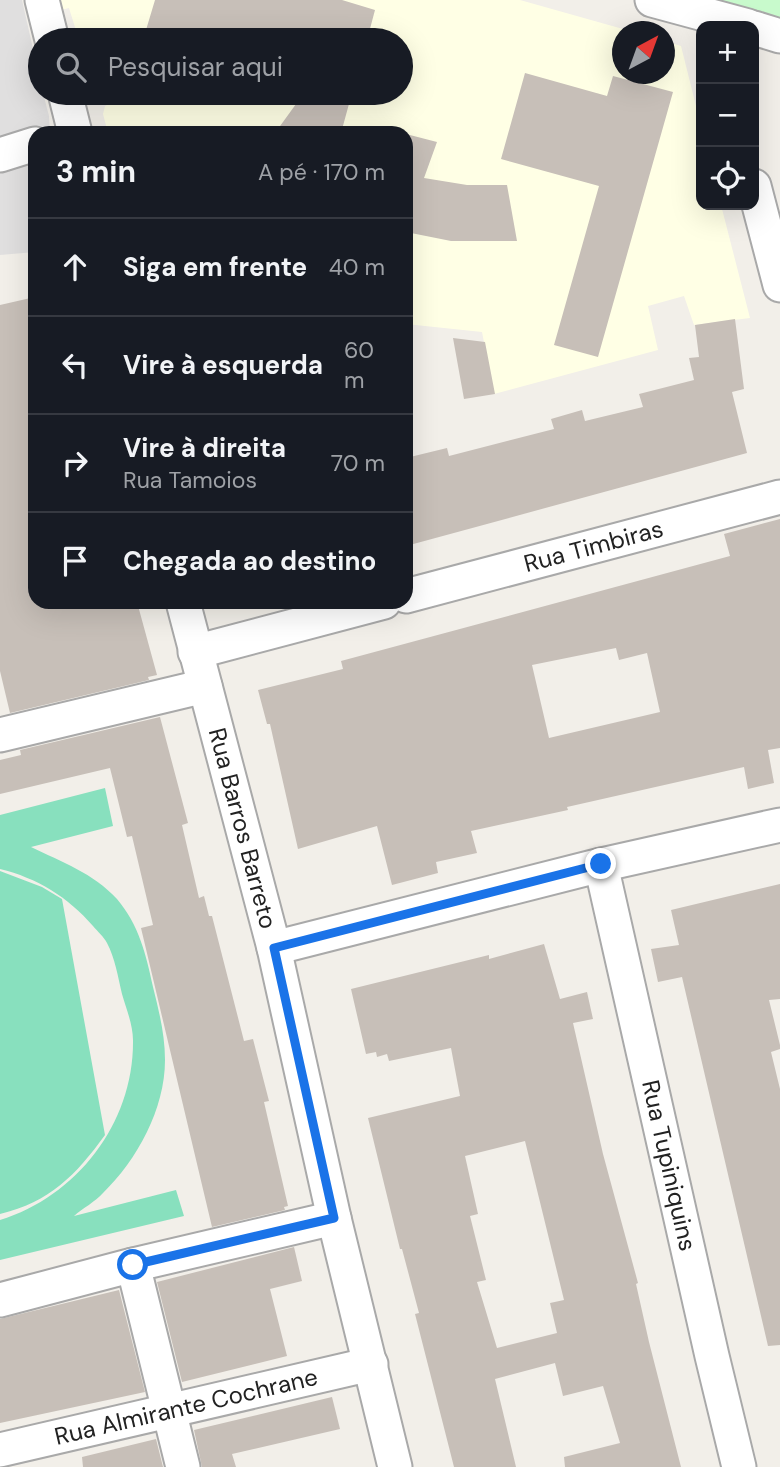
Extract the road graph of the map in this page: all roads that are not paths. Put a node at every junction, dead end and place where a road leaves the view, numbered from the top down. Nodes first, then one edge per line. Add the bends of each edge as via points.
1 (42, 0) edge
2 (652, 0) edge
3 (710, 21) edge
4 (49, 28) edge
5 (759, 30) edge
6 (780, 36) edge
7 (67, 105) edge
8 (72, 126) edge
9 (28, 146) edge
10 (0, 155) edge
11 (759, 205) edge
12 (780, 285) edge
13 (780, 497) edge
14 (413, 594) edge
15 (185, 609) edge
16 (358, 609) edge
17 (195, 652) junction
18 (205, 687) junction
19 (0, 735) edge
20 (780, 825) edge
21 (601, 864) junction
22 (274, 948) junction
23 (334, 1218) junction
24 (133, 1265) junction
25 (0, 1300) edge
26 (371, 1364) junction
27 (170, 1410) junction
28 (0, 1450) edge
29 (183, 1467) edge
30 (395, 1467) edge
31 (739, 1467) edge

1 - 4 street
2 - 3 street
5 - 6 street
7 - 8 street
9 - 10 street
11 - 12 street
13 - 14 street, Rua Timbiras
15 - 17 street, Rua Barros Barreto
16 - 17 street
17 - 18 street, Rua Barros Barreto
18 - 19 street
18 - 22 street, Rua Barros Barreto
20 - 21 street
21 - 22 street
21 - 31 street, Rua Tupiniquins
22 - 23 street, Rua Barros Barreto
23 - 24 street
23 - 26 street, Rua Barros Barreto
24 - 25 street
24 - 27 street
26 - 27 street, Rua Almirante Cochrane
26 - 30 street, Rua Barros Barreto
27 - 28 street, Rua Almirante Cochrane
27 - 29 street

